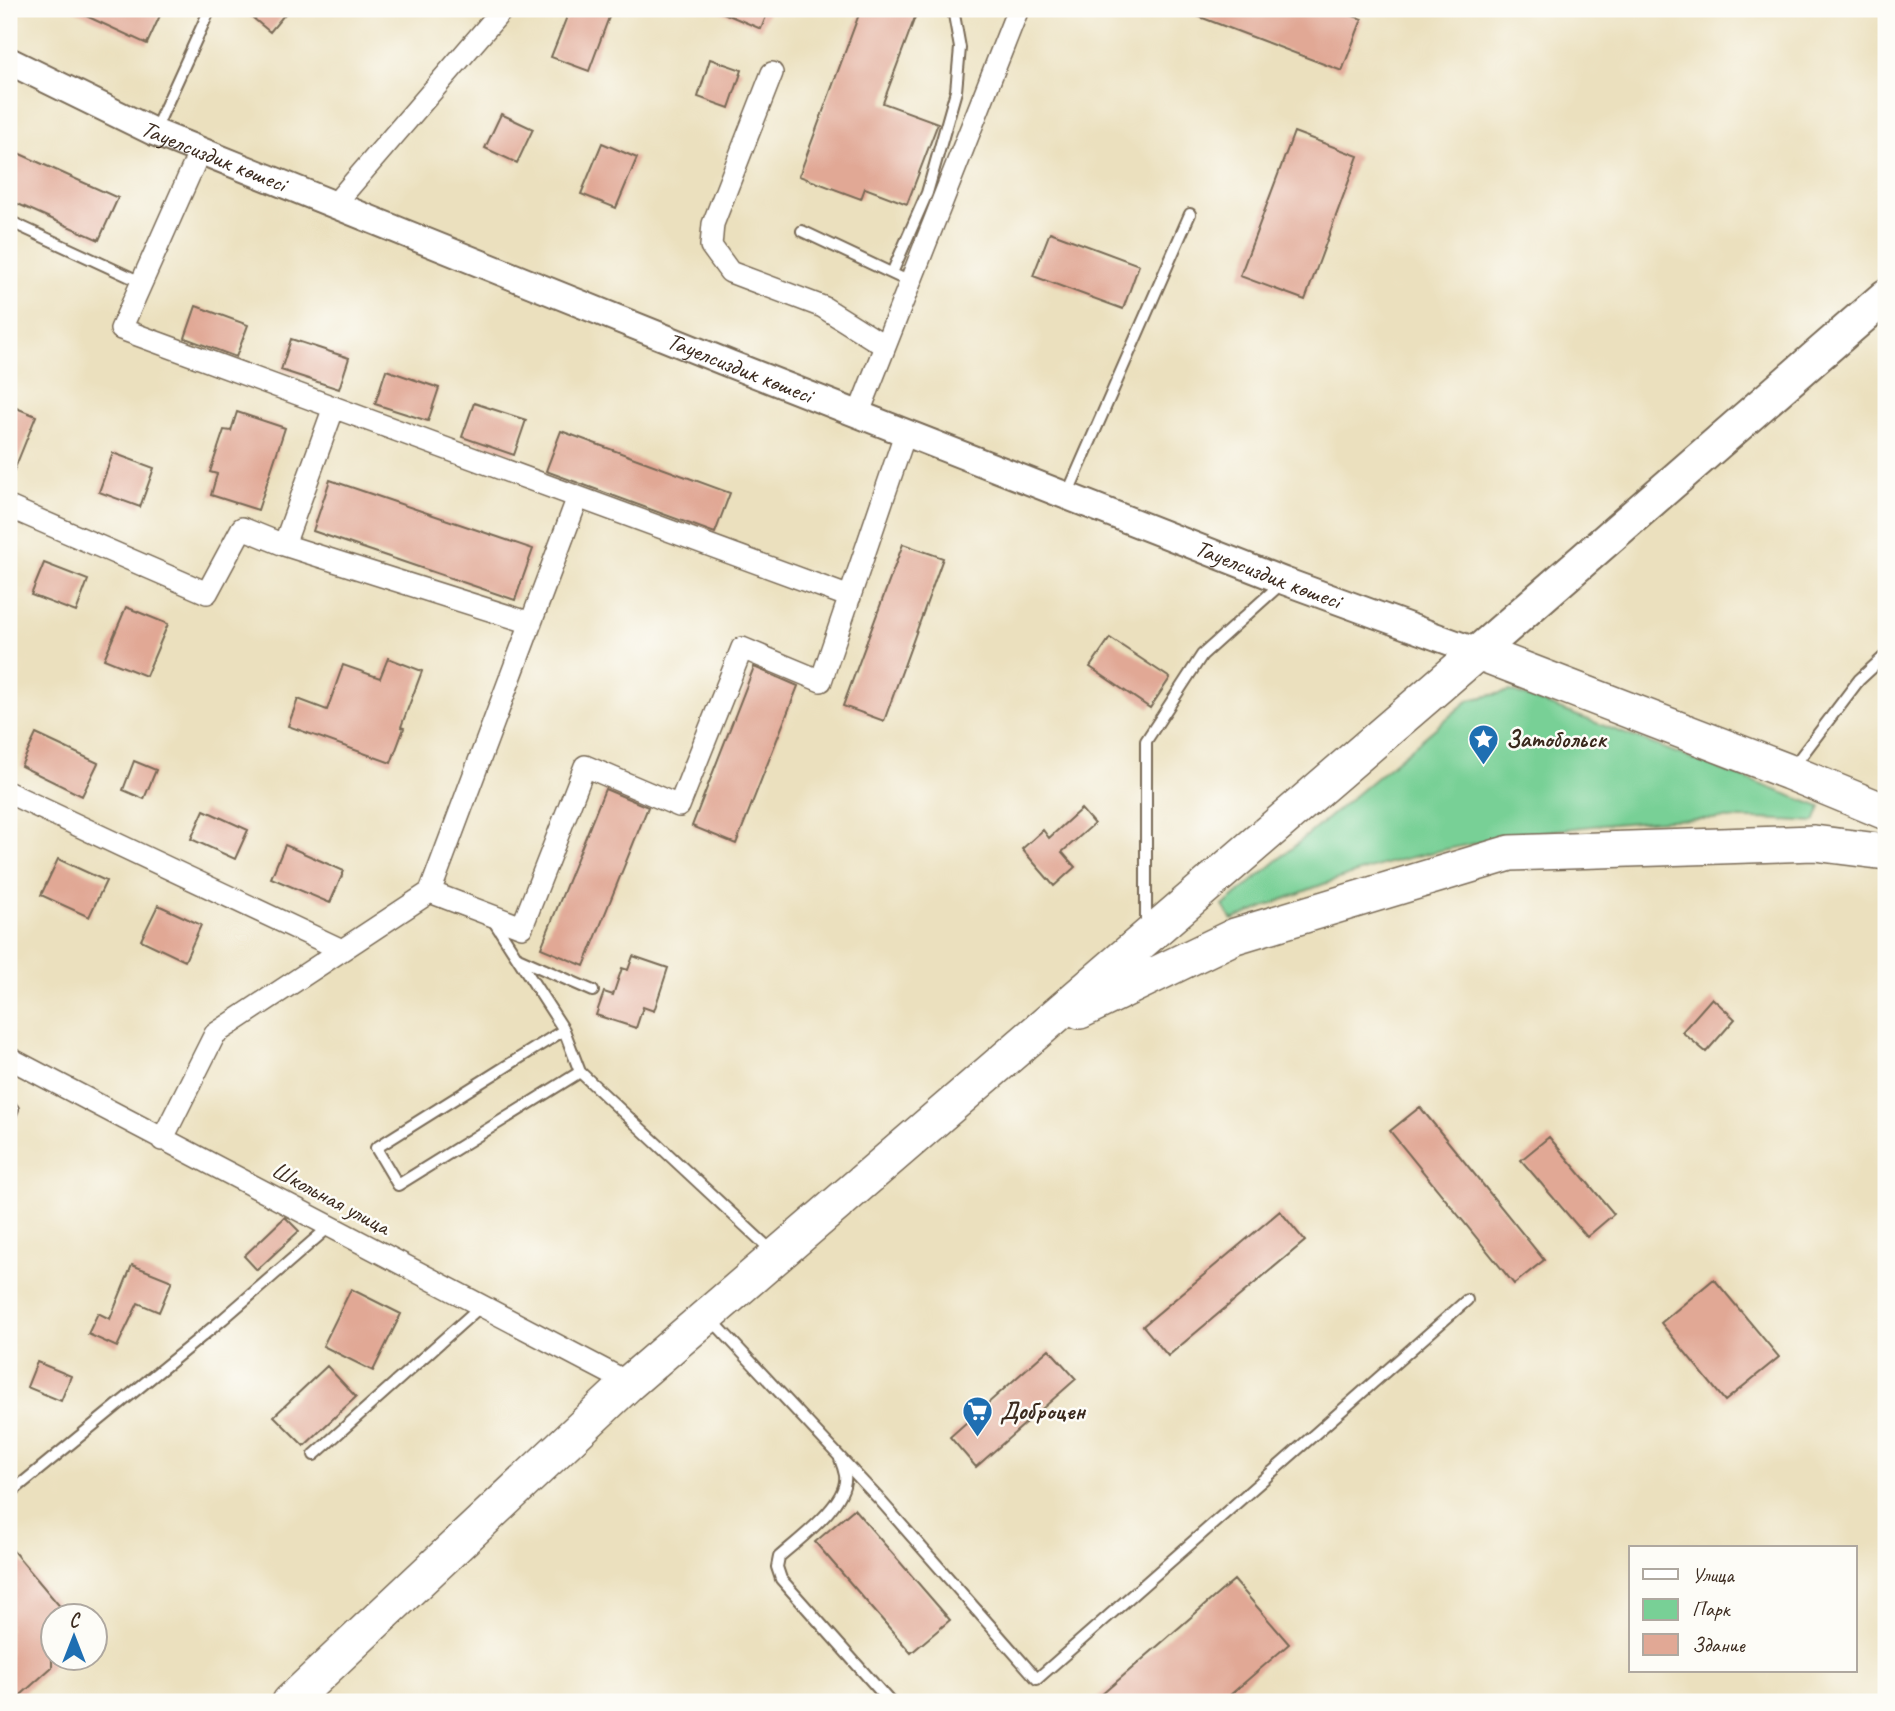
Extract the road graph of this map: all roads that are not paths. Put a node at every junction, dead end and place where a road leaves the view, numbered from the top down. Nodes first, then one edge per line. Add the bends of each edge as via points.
1 (210, 9) edge
2 (503, 9) edge
3 (953, 9) edge
4 (1018, 9) edge
5 (9, 61) edge
6 (772, 74) dead end
7 (154, 132) junction
8 (200, 151) junction
9 (334, 205) junction
10 (1190, 214) dead end
11 (9, 221) edge
12 (802, 231) dead end
13 (901, 278) junction
14 (141, 282) junction
15 (1886, 296) edge
16 (885, 346) junction
17 (334, 407) junction
18 (858, 415) junction
19 (905, 434) junction
20 (578, 497) junction
21 (1066, 497) junction
22 (9, 507) edge
23 (284, 545) junction
24 (1284, 581) junction
25 (850, 597) junction
26 (531, 623) junction
27 (1478, 652) junction
28 (1886, 655) edge
29 (1789, 772) junction
30 (9, 793) edge
31 (1886, 812) edge
32 (1886, 852) edge
33 (430, 892) junction
34 (490, 914) junction
35 (1146, 938) junction
36 (342, 950) junction
37 (518, 958) junction
38 (593, 991) dead end
39 (564, 1030) junction
40 (1036, 1032) junction
41 (9, 1058) edge
42 (580, 1072) junction
43 (163, 1140) junction
44 (329, 1227) junction
45 (777, 1256) junction
46 (1467, 1300) dead end
47 (481, 1306) junction
48 (707, 1316) junction
49 (629, 1383) junction
50 (314, 1455) dead end
51 (839, 1456) junction
52 (9, 1494) edge
53 (290, 1702) edge
54 (890, 1702) edge

1 - 7 lane
2 - 9 street
3 - 13 lane via 960,48 957,91
4 - 13 street
5 - 7 street, Тауелсиздик көшесі
6 - 16 street via 713,224 711,246 730,272 823,307
7 - 8 street, Тауелсиздик көшесі
8 - 9 street, Тауелсиздик көшесі
8 - 14 street
9 - 18 street, Тауелсиздик көшесі
10 - 21 lane
11 - 14 lane
12 - 13 lane
13 - 16 street
14 - 17 street via 121,328
15 - 27 main road
16 - 18 street
17 - 20 street
17 - 23 street
18 - 19 street, Тауелсиздик көшесі
19 - 21 street, Тауелсиздик көшесі
19 - 25 street
20 - 25 street
20 - 26 street
21 - 24 street, Тауелсиздик көшесі
22 - 23 street via 206,593 242,528
23 - 26 street
24 - 27 street, Тауелсиздик көшесі
24 - 35 lane via 1202,655 1146,741
25 - 34 street via 821,681 742,648 679,806 585,766 522,927
26 - 33 street
27 - 29 highway
27 - 35 highway
28 - 29 lane via 1859,680
29 - 31 highway
30 - 36 street
32 - 40 highway via 1814,843 1510,853 1235,936
33 - 34 street
33 - 36 street
34 - 37 lane
35 - 40 highway
36 - 43 street via 215,1034
37 - 38 lane
37 - 39 lane
39 - 42 lane
39 - 42 lane via 376,1149 398,1185
40 - 45 highway
41 - 43 street, Школьная улица
42 - 45 lane
43 - 44 street, Школьная улица
44 - 47 street, Школьная улица
44 - 52 lane
45 - 48 highway
46 - 51 lane via 1037,1679
47 - 49 street, Школьная улица
47 - 50 lane
48 - 49 highway
48 - 51 lane
49 - 53 highway
51 - 54 lane via 846,1477 844,1489 834,1506 779,1557 777,1567 781,1579

